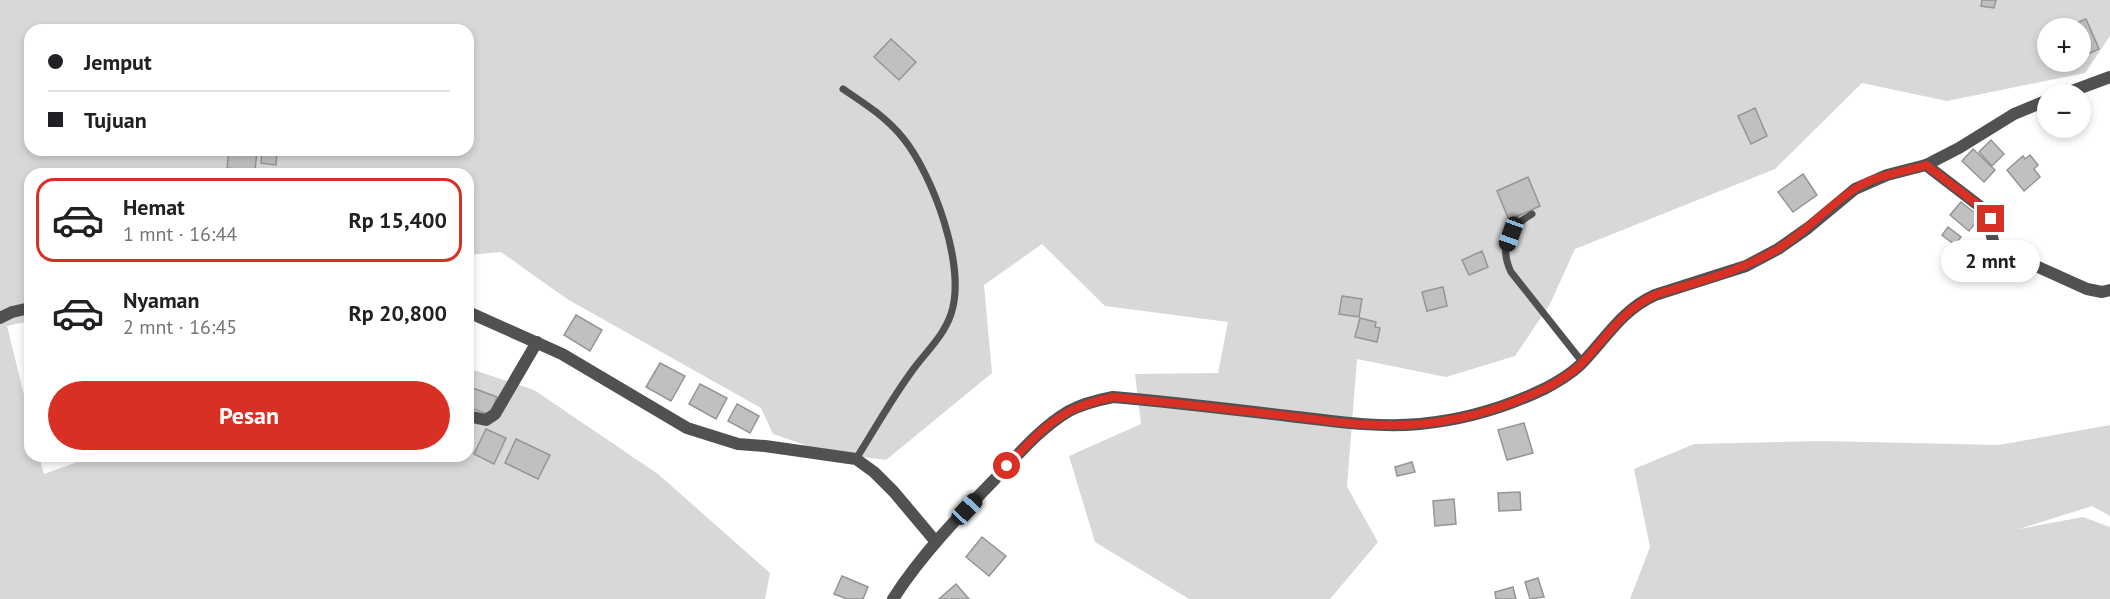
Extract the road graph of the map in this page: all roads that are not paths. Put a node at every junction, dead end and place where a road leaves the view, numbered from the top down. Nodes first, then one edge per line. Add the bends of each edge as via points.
1 (2110, 77) edge
2 (2091, 84) edge
3 (843, 88) dead end
4 (2037, 105) edge
5 (1926, 165) junction
6 (1532, 214) dead end
7 (2110, 290) edge
8 (24, 309) edge
9 (474, 315) edge
10 (0, 318) edge
11 (537, 342) junction
12 (1583, 363) junction
13 (474, 417) edge
14 (856, 459) junction
15 (936, 542) junction
16 (892, 599) edge

1 - 2 street
3 - 14 lane via 876,111 918,158 940,208 955,278 951,316
4 - 5 street
5 - 7 street via 1986,211 1996,248 2088,288
5 - 12 street via 1887,175 1855,189 1808,228 1746,266 1641,302 1617,322
6 - 12 lane via 1519,222 1511,234 1504,252 1506,261
8 - 10 street
9 - 11 street
11 - 13 street via 495,414 486,420
11 - 14 street via 687,428 738,444
12 - 15 street via 1546,388 1507,404 1462,418 1419,424 1337,422 1113,397 1088,403 1051,424 1019,453
14 - 15 street via 894,492
15 - 16 street

